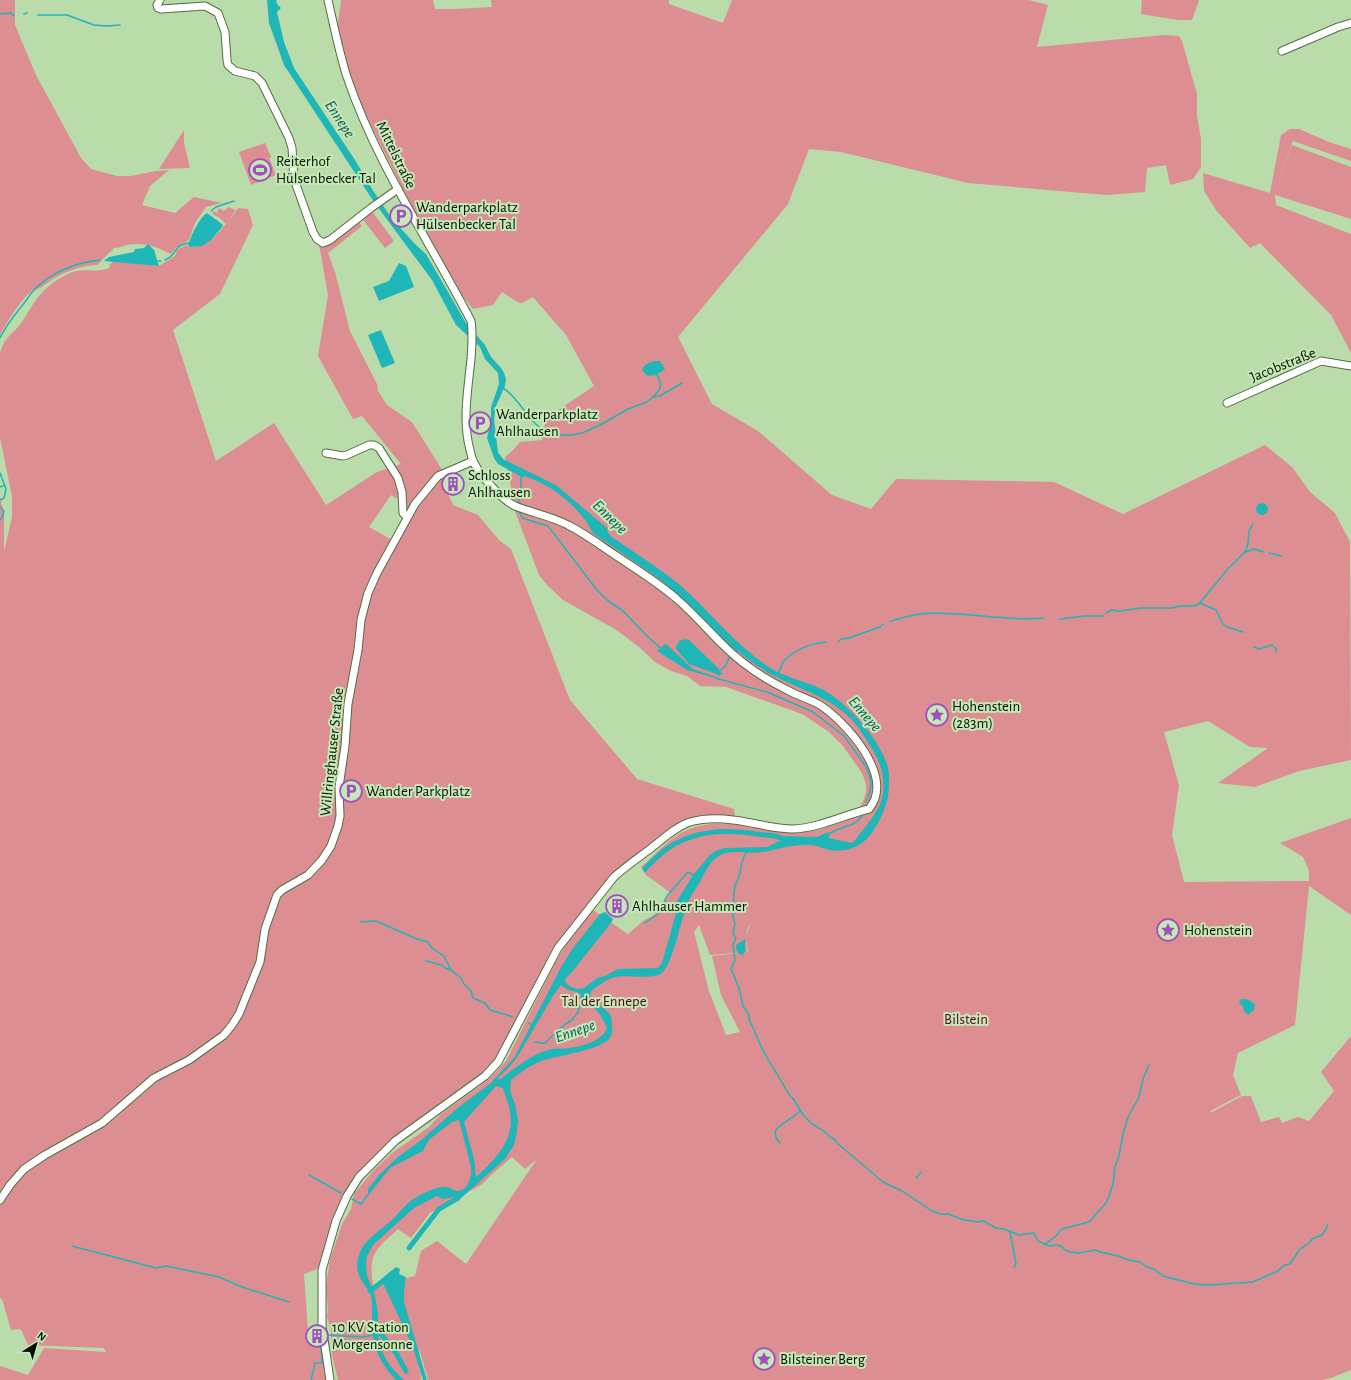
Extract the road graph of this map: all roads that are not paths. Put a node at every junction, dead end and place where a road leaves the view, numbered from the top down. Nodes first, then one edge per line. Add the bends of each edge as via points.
1 (160, 0) edge
2 (328, 0) edge
3 (1351, 23) edge
4 (1282, 51) dead end
5 (398, 189) junction
6 (1351, 366) edge
7 (1227, 403) dead end
8 (326, 453) dead end
9 (473, 461) junction
10 (407, 518) junction
11 (0, 1200) edge
12 (330, 1380) edge

1 - 5 street via 157,5 162,9 205,6 218,13 224,32 228,65 235,71 255,76 262,83 289,138 294,179 317,239 323,243 330,240
2 - 5 street, Mittelstraße via 348,78
3 - 4 street
5 - 9 street, Mittelstraße via 471,321 472,345 466,428
6 - 7 street, Jacobstraße via 1321,361
8 - 10 street via 343,456 369,445 379,448 398,478 403,512
9 - 10 street, Willringhauser Straße via 438,476
9 - 12 street via 505,500 569,525 662,587 732,654 767,679 819,704 849,730 868,756 876,778 876,794 869,809 802,828 780,828 721,819 690,822 671,833 614,877 558,948 504,1053 495,1065 485,1076 395,1142 359,1177 346,1196 322,1270 322,1326
10 - 11 street, Willringhauser Straße via 377,573 368,593 361,620 348,704 339,787 340,816 335,835 322,860 308,875 277,895 265,929 260,962 242,1008 232,1025 224,1035 190,1060 154,1078 102,1123 44,1155 24,1170

